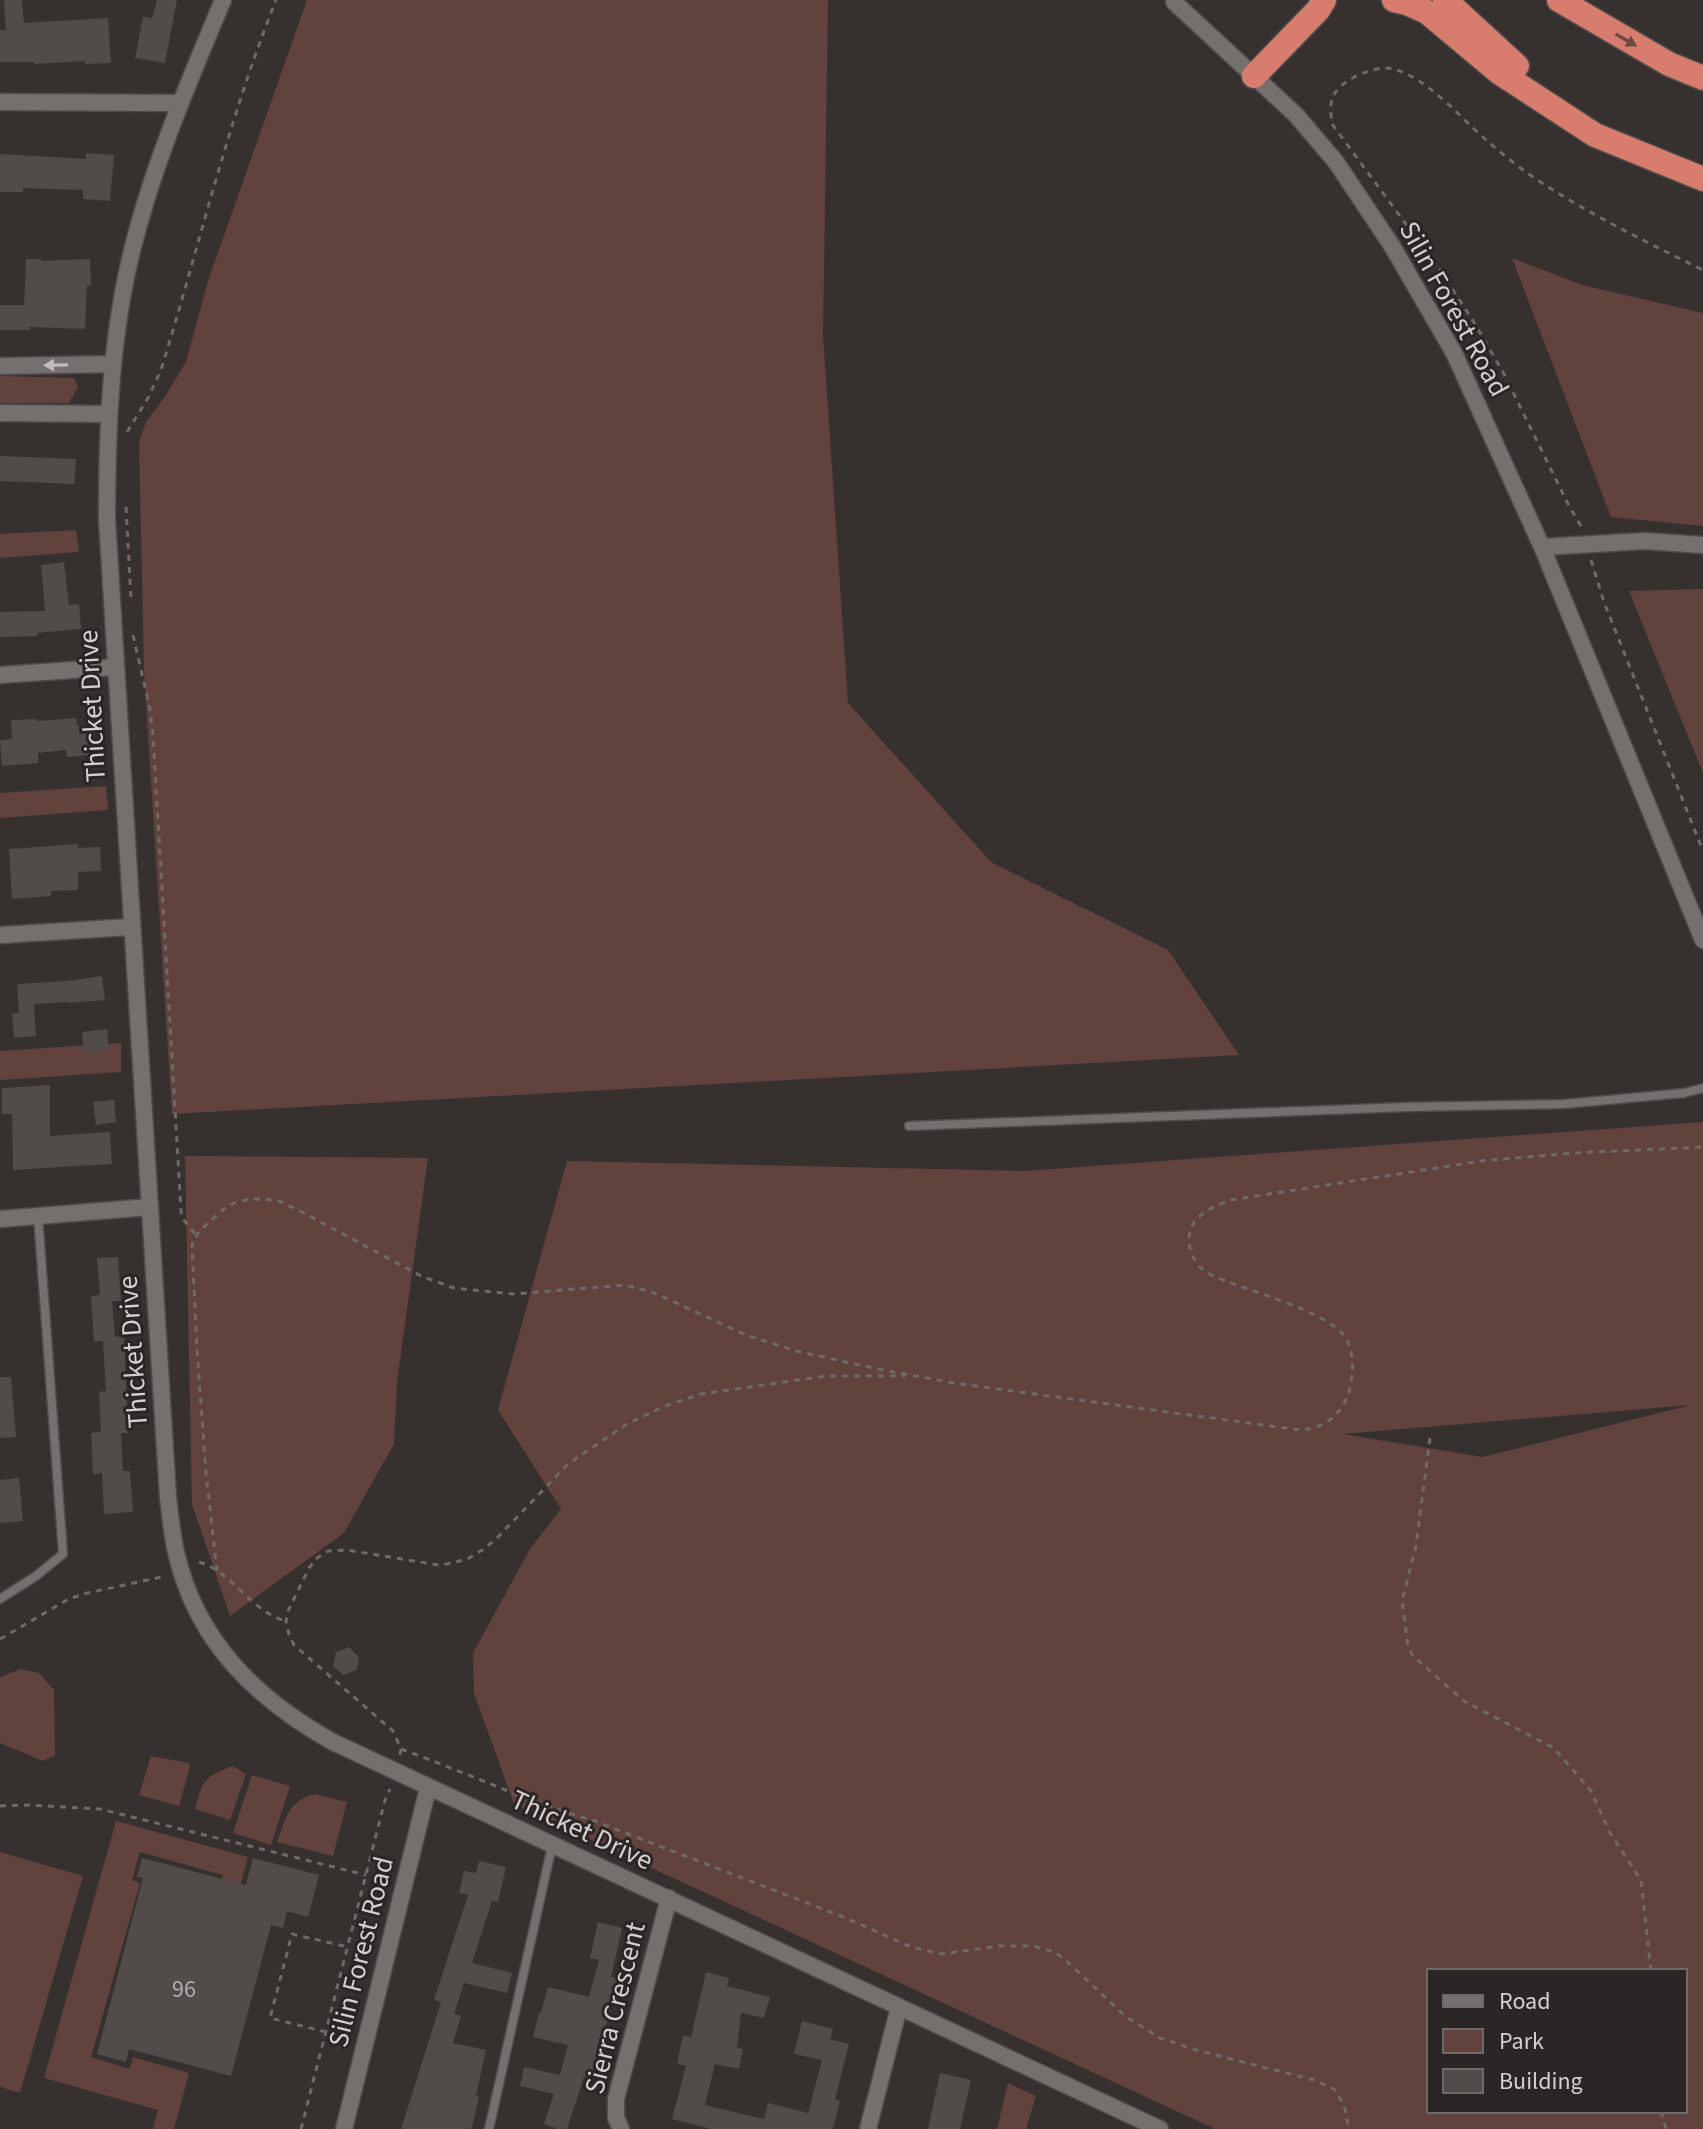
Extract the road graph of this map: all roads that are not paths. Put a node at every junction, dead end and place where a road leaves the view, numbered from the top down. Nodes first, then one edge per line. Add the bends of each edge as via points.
1 (223, 0) edge
2 (1345, 0) edge
3 (1394, 0) edge
4 (1445, 0) edge
5 (1559, 0) edge
6 (1174, 2) edge
7 (1321, 5) edge
8 (1254, 76) junction
9 (1703, 78) edge
10 (0, 102) edge
11 (180, 103) junction
12 (1703, 178) edge
13 (113, 364) junction
14 (0, 366) edge
15 (0, 413) edge
16 (109, 414) junction
17 (1703, 545) edge
18 (1542, 547) junction
19 (116, 667) junction
20 (0, 675) edge
21 (131, 927) junction
22 (0, 935) edge
23 (1703, 940) edge
24 (1703, 1088) edge
25 (909, 1126) dead end
26 (150, 1207) junction
27 (38, 1216) junction
28 (0, 1219) edge
29 (0, 1599) edge
30 (428, 1788) junction
31 (552, 1845) junction
32 (669, 1898) junction
33 (899, 2007) junction
34 (1126, 2121) edge
35 (344, 2129) edge
36 (489, 2129) edge
37 (621, 2129) edge
38 (868, 2129) edge
39 (1160, 2129) edge

1 - 11 street, Thicket Drive
2 - 7 highway
3 - 12 highway via 1427,12 1500,73 1595,135
4 - 12 highway via 1512,63 1555,93
5 -> 9 highway
6 - 8 street, Silin Forest Road
7 - 8 highway
8 - 18 street, Silin Forest Road via 1336,162 1392,246 1454,353
10 - 11 street
11 - 13 street, Thicket Drive via 130,259
13 -> 14 street
13 - 16 street, Thicket Drive
15 - 16 street
16 - 19 street, Thicket Drive via 107,520
17 - 18 street via 1645,541
18 - 23 street, Silin Forest Road
19 - 20 street
19 - 21 street, Thicket Drive
21 - 22 street
21 - 26 street, Thicket Drive
24 - 25 lane via 1564,1104
26 - 27 street
26 - 30 street, Thicket Drive via 168,1497 175,1551 196,1610 222,1652 274,1703 311,1730
27 - 28 street
27 - 29 lane via 63,1554
30 - 31 street, Thicket Drive
30 - 35 street, Silin Forest Road
31 - 32 street, Thicket Drive
31 - 36 lane
32 - 33 street, Thicket Drive
32 - 37 street, Sierra Crescent via 616,2099
33 - 34 street, Thicket Drive
33 - 38 street
34 - 39 street, Thicket Drive

